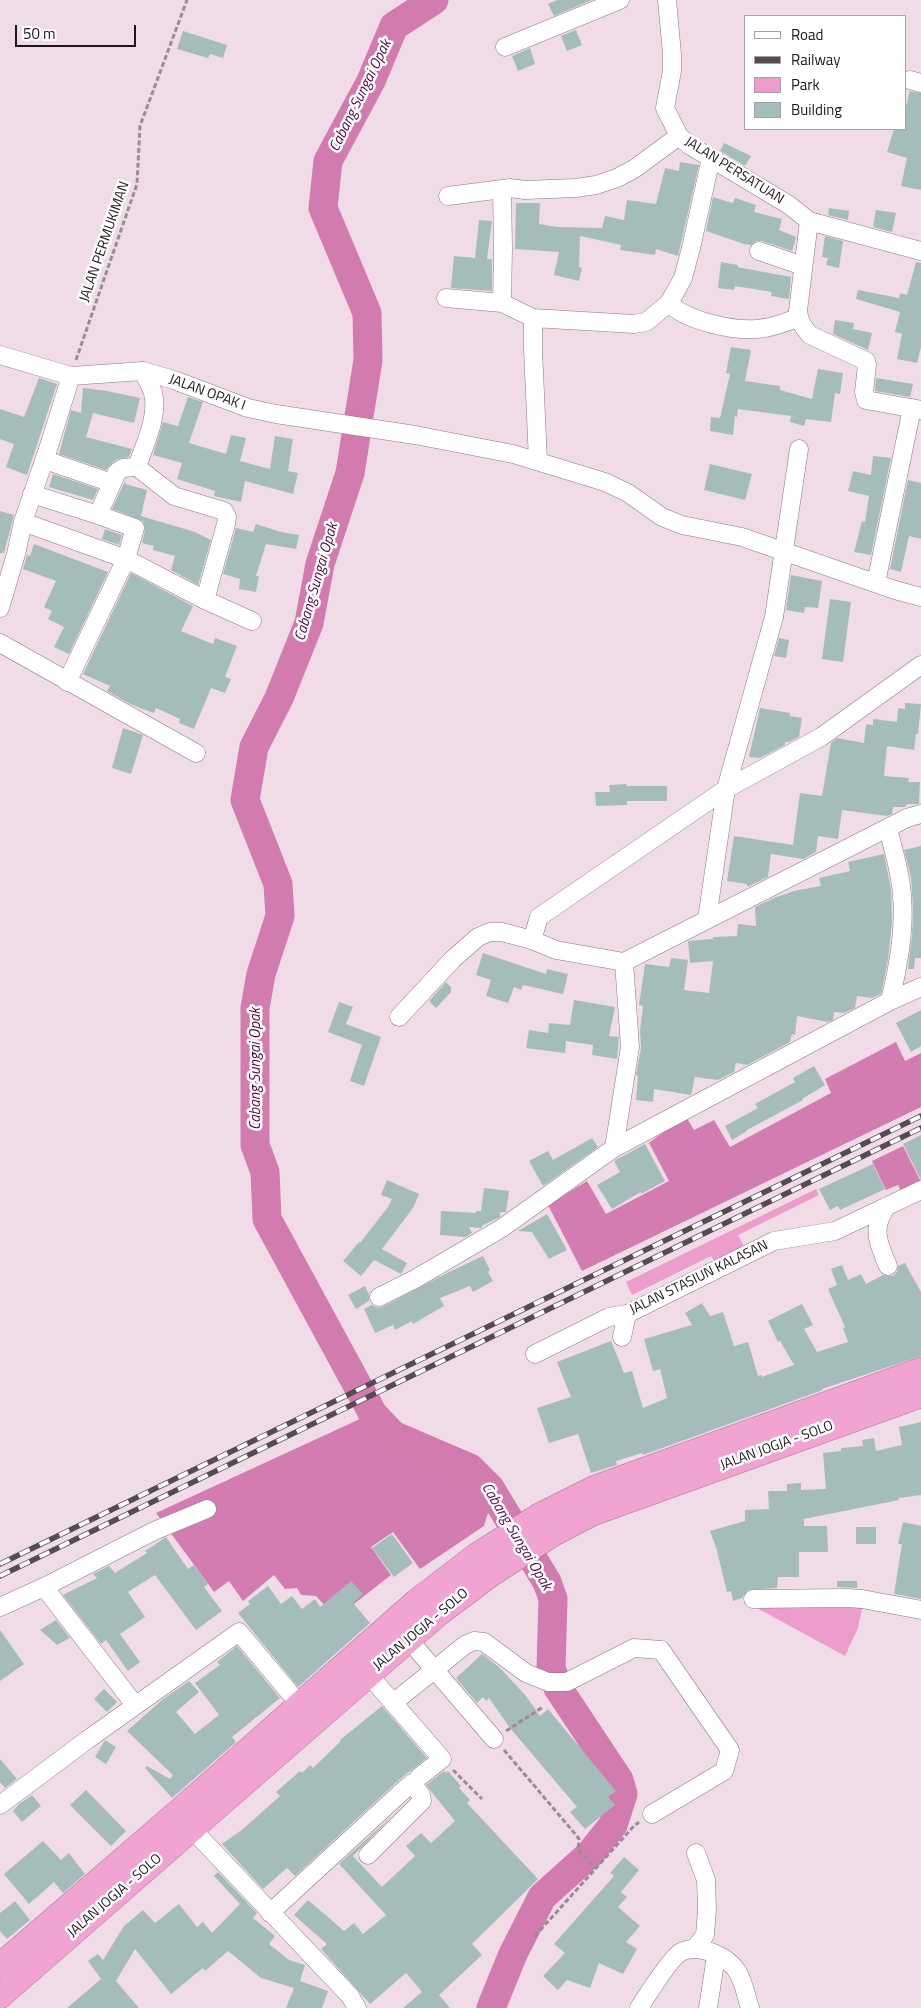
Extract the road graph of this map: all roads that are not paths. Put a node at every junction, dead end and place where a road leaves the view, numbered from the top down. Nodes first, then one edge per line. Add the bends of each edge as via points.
1 (620, 0) edge
2 (667, 0) edge
3 (505, 47) dead end
4 (679, 136) junction
5 (711, 158) junction
6 (502, 189) junction
7 (448, 196) dead end
8 (809, 221) junction
9 (758, 251) dead end
10 (921, 251) edge
11 (803, 266) junction
12 (446, 298) dead end
13 (502, 303) junction
14 (668, 303) junction
15 (799, 317) junction
16 (533, 318) junction
17 (0, 355) edge
18 (143, 372) junction
19 (71, 376) junction
20 (916, 409) edge
21 (799, 449) dead end
22 (45, 460) junction
23 (538, 461) junction
24 (137, 467) junction
25 (112, 483) junction
26 (32, 494) junction
27 (98, 515) junction
28 (23, 522) junction
29 (784, 552) junction
30 (126, 559) junction
31 (876, 583) junction
32 (921, 597) edge
33 (205, 600) junction
34 (0, 608) edge
35 (252, 621) dead end
36 (0, 643) edge
37 (921, 665) edge
38 (67, 682) junction
39 (196, 753) dead end
40 (726, 789) junction
41 (921, 814) edge
42 (888, 828) junction
43 (707, 919) junction
44 (532, 940) junction
45 (624, 962) junction
46 (921, 987) edge
47 (890, 1001) junction
48 (398, 1017) dead end
49 (614, 1148) junction
50 (921, 1190) edge
51 (888, 1206) junction
52 (888, 1266) dead end
53 (379, 1297) dead end
54 (627, 1314) junction
55 (622, 1337) dead end
56 (535, 1354) dead end
57 (921, 1370) edge
58 (921, 1395) edge
59 (207, 1509) dead end
60 (545, 1526) junction
61 (484, 1565) junction
62 (44, 1587) junction
63 (753, 1599) dead end
64 (0, 1607) edge
65 (921, 1610) edge
66 (409, 1640) junction
67 (361, 1666) junction
68 (435, 1669) junction
69 (393, 1703) junction
70 (135, 1705) junction
71 (300, 1705) junction
72 (494, 1739) road end
73 (413, 1782) junction
74 (0, 1805) edge
75 (652, 1814) dead end
76 (192, 1829) junction
77 (696, 1853) dead end
78 (368, 1855) dead end
79 (270, 1913) junction
80 (694, 1949) junction
81 (716, 1956) junction
82 (0, 1966) edge
83 (0, 1996) edge
84 (357, 2008) edge
85 (639, 2008) edge
86 (708, 2008) edge
87 (750, 2008) edge

1 - 3 street
2 - 4 street, JALAN PERSATUAN via 672,70 665,108
4 - 5 street, JALAN PERSATUAN
4 - 6 street via 634,168 596,185
5 - 8 street, JALAN PERSATUAN via 789,205
5 - 14 street via 691,248 682,278
6 - 7 street
6 - 13 street
8 - 10 street, JALAN PERSATUAN
8 - 11 street
9 - 11 street
11 - 15 street
12 - 13 street
13 - 16 street
14 - 15 street via 686,315 735,328 770,327
14 - 16 street via 639,324
15 - 20 street via 810,335 866,362 866,400
16 - 23 street
17 - 19 street, JALAN OPAK I
18 - 19 street, JALAN OPAK I
18 - 23 street, JALAN OPAK I via 248,408 434,439
18 - 24 street via 153,393 154,407
19 - 22 street
20 - 31 street
21 - 29 street
22 - 25 street
22 - 26 street
23 - 29 street, JALAN OPAK I via 605,482 628,493 662,517 682,525 742,537
24 - 25 street via 119,470
24 - 33 street via 174,496 224,511 226,524
25 - 27 street
26 - 27 street
26 - 28 street
27 - 30 street via 135,528
28 - 30 street
28 - 34 street
29 - 31 street, JALAN OPAK I
29 - 40 street via 774,617
30 - 33 street
30 - 38 street
31 - 32 street, JALAN OPAK I
33 - 35 street
36 - 38 street
37 - 40 street via 821,737
38 - 39 street
40 - 43 street
40 - 44 street via 539,917
41 - 42 street
42 - 43 street
42 - 47 street via 901,884 902,910 898,966
43 - 45 street
44 - 45 street via 556,950
44 - 48 street via 502,932 478,937
45 - 49 street via 630,1047
46 - 47 street
47 - 49 street
49 - 53 street via 502,1228
50 - 51 street, JALAN STASIUN KALASAN
51 - 52 street via 879,1216 877,1229 879,1245
51 - 54 street, JALAN STASIUN KALASAN via 835,1231 774,1241
54 - 55 street
54 - 56 street, JALAN STASIUN KALASAN via 609,1317
57 - 60 highway, JALAN JOGJA - SOLO via 595,1488
58 - 60 highway, JALAN JOGJA - SOLO
59 - 62 street via 154,1531
60 - 61 highway, JALAN JOGJA - SOLO
61 - 66 highway, JALAN JOGJA - SOLO
61 - 67 highway, JALAN JOGJA - SOLO via 416,1602
62 - 64 street
62 - 70 street
63 - 65 street via 862,1598
66 - 67 highway, JALAN JOGJA - SOLO
66 - 68 street
67 - 69 street
67 - 71 highway, JALAN JOGJA - SOLO
67 - 76 highway, JALAN JOGJA - SOLO
68 - 69 street
68 - 72 street
68 - 75 street via 474,1641 484,1642 526,1673 548,1682 567,1682 634,1648 661,1650 730,1750 724,1771
69 - 73 street via 442,1758
70 - 71 street via 239,1632
70 - 74 street
71 - 82 highway, JALAN JOGJA - SOLO
73 - 78 street via 422,1801
73 - 79 street
76 - 79 street
76 - 83 highway, JALAN JOGJA - SOLO
77 - 80 street via 706,1880 707,1910 705,1935
79 - 84 street via 350,1996
80 - 81 street
80 - 85 street via 680,1952
81 - 86 street
81 - 87 street via 737,1971

